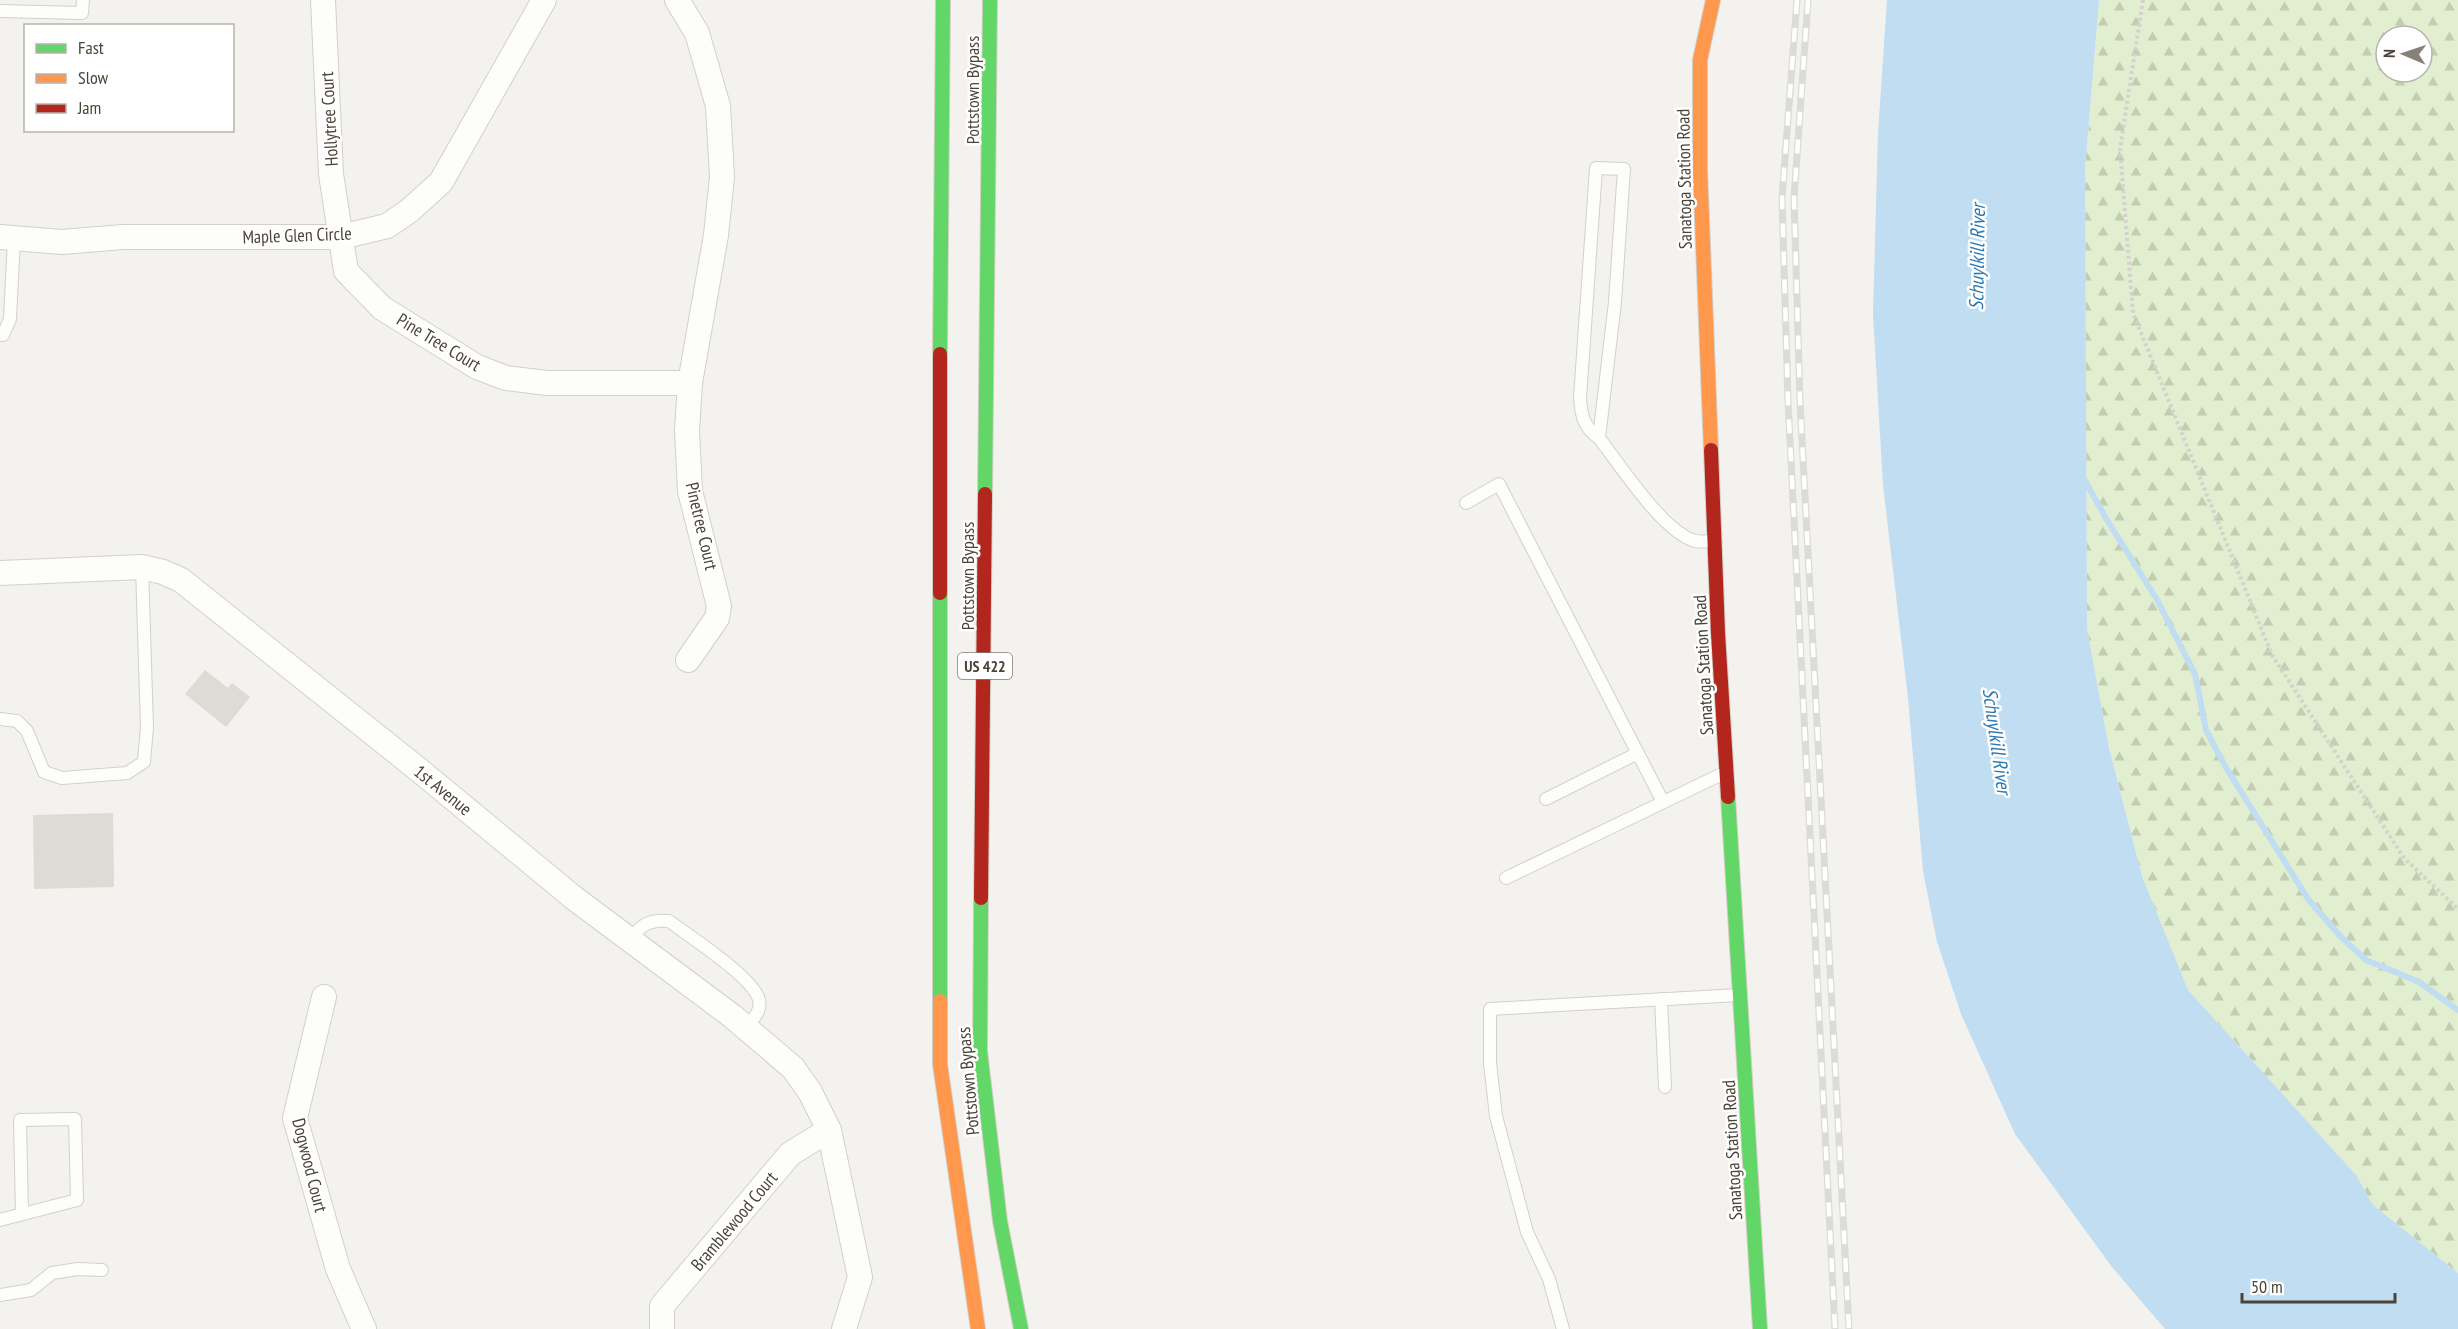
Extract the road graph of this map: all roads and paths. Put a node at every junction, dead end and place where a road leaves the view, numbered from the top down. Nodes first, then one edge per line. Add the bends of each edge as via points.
1 (83, 0) edge
2 (323, 0) edge
3 (544, 0) edge
4 (677, 0) edge
5 (943, 0) edge
6 (990, 0) edge
7 (1713, 0) edge
8 (2143, 0) edge
9 (0, 11) edge
10 (7, 237) edge
11 (341, 237) junction
12 (2, 335) edge
13 (690, 383) junction
14 (1599, 438) junction
15 (1466, 503) dead end
16 (1715, 541) junction
17 (142, 567) junction
18 (0, 573) edge
19 (688, 660) dead end
20 (0, 719) edge
21 (1638, 753) junction
22 (1727, 772) junction
23 (1546, 800) dead end
24 (1663, 802) junction
25 (1506, 878) dead end
26 (2458, 909) edge
27 (630, 940) junction
28 (1740, 995) junction
29 (324, 997) dead end
30 (1661, 999) junction
31 (746, 1028) junction
32 (1665, 1087) dead end
33 (829, 1130) junction
34 (22, 1214) junction
35 (0, 1220) edge
36 (102, 1270) dead end
37 (0, 1295) edge
38 (364, 1329) edge
39 (662, 1329) edge
40 (844, 1329) edge
41 (978, 1329) edge
42 (1021, 1329) edge
43 (1563, 1329) edge
44 (1760, 1329) edge

1 - 9 lane via 82,13
2 - 11 street, Hollytree Court via 331,174
3 - 11 street, Maple Glen Circle via 441,182 387,226
4 - 13 street via 697,33 718,106 722,177
5 - 41 main road, Pottstown Bypass / US 422 via 940,1064
6 - 42 main road, Pottstown Bypass / US 422 via 980,1051 1000,1221
7 - 16 main road, Sanatoga Station Road via 1700,60 1700,168
8 - 26 path via 2120,149 2133,313 2272,655 2404,858
10 - 11 street, Maple Glen Circle via 62,242 123,237
10 - 12 lane via 9,319
11 - 13 street, Pine Tree Court via 346,272 382,308 477,367 506,378 547,383
13 - 19 street, Pinetree Court via 690,491 719,606 717,618
14 - 14 lane via 1615,302 1624,169 1596,168 1580,398 1585,424
14 - 16 lane via 1656,511 1680,533 1696,541
15 - 21 lane via 1499,484
16 - 22 main road, Sanatoga Station Road
17 - 18 street, 1st Avenue
17 - 20 lane via 147,727 144,762 127,773 62,778 44,772 27,731 17,721
17 - 27 street, 1st Avenue via 181,580 203,595
21 - 23 lane
21 - 24 lane
22 - 24 lane
22 - 28 main road, Sanatoga Station Road
24 - 25 lane
27 - 31 street, 1st Avenue
27 - 31 lane via 641,925 656,919 669,921 751,984 760,1001 758,1013
28 - 30 lane
28 - 44 main road, Sanatoga Station Road
29 - 38 street, Dogwood Court via 295,1118 338,1269
30 - 32 lane
30 - 43 lane via 1490,1009 1490,1063 1496,1116 1527,1232 1549,1280
31 - 33 street, 1st Avenue via 793,1068
33 - 39 street, Bramblewood Court via 790,1154 662,1306
33 - 40 street, 1st Avenue via 860,1277
34 - 34 lane via 77,1200 75,1119 20,1120
34 - 35 lane
36 - 37 lane via 52,1273 31,1290

